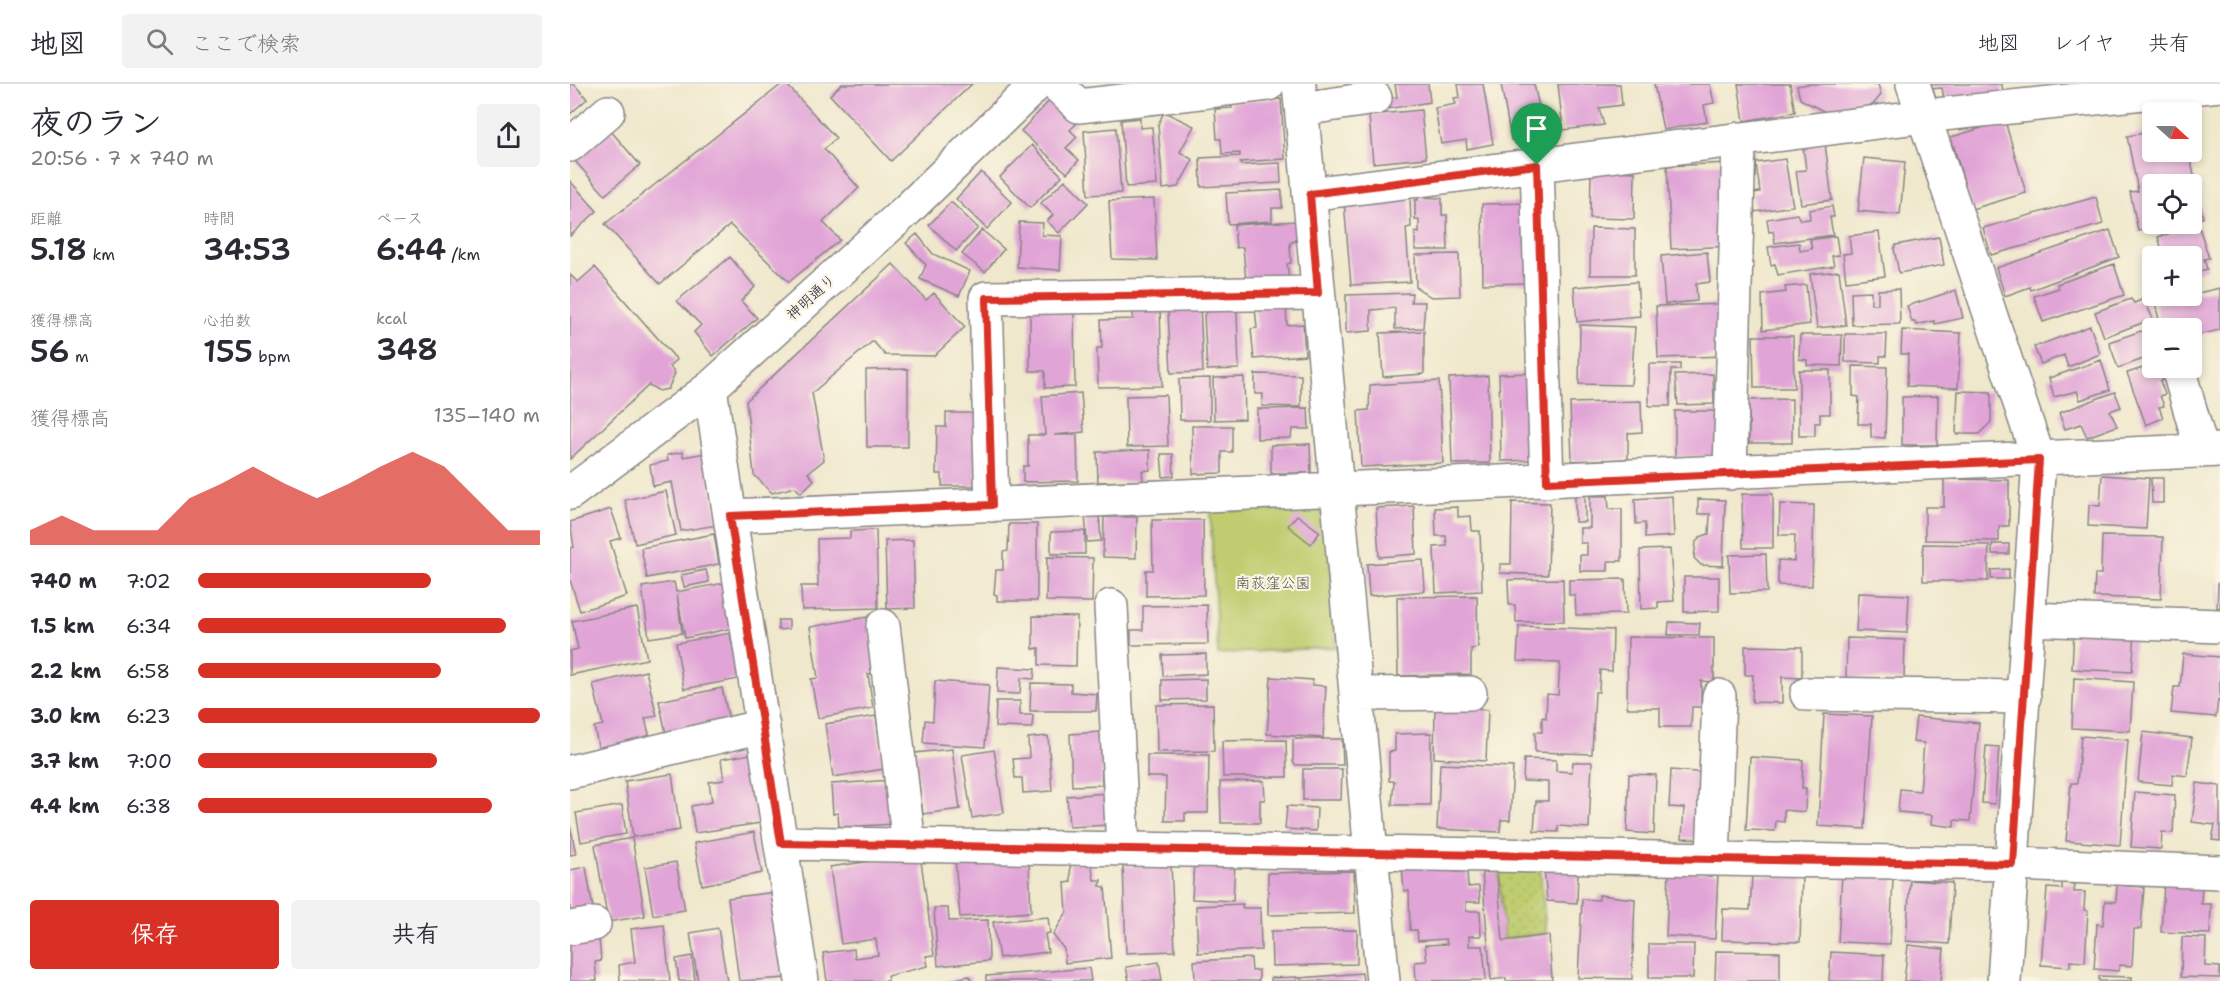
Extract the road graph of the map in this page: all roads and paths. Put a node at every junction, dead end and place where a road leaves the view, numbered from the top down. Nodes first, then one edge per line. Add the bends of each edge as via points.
1 (1037, 84) edge
2 (1056, 84) edge
3 (1268, 84) edge
4 (1913, 84) edge
5 (2220, 86) edge
6 (1300, 96) edge
7 (1375, 98) dead end
8 (608, 112) dead end
9 (1925, 116) junction
10 (1739, 139) junction
11 (570, 145) edge
12 (1537, 165) junction
13 (1310, 194) junction
14 (1318, 293) junction
15 (2182, 378) edge
16 (710, 388) junction
17 (2211, 451) edge
18 (2039, 460) junction
19 (1730, 474) junction
20 (1547, 482) junction
21 (1337, 491) junction
22 (570, 493) edge
23 (992, 505) junction
24 (730, 516) junction
25 (1111, 606) dead end
26 (2029, 619) junction
27 (883, 626) dead end
28 (2220, 626) edge
29 (1470, 693) dead end
30 (1807, 694) dead end
31 (1719, 696) dead end
32 (2024, 697) junction
33 (1357, 705) junction
34 (1426, 712) dead end
35 (763, 726) junction
36 (570, 772) edge
37 (781, 843) junction
38 (909, 845) junction
39 (1123, 849) junction
40 (1371, 853) junction
41 (1713, 859) junction
42 (2013, 864) junction
43 (2220, 872) edge
44 (802, 981) edge
45 (1383, 981) edge
46 (2004, 981) edge

1 - 16 street, 神明通り via 907,210
2 - 3 street via 1079,106
4 - 9 street
5 - 9 street
6 - 7 street
6 - 13 street
8 - 11 street
9 - 10 street
9 - 18 street
10 - 12 street
10 - 19 street
12 - 13 street
12 - 20 street
13 - 14 street
14 - 21 street
14 - 23 street via 986,298
15 - 17 street
16 - 22 street, 神明通り
16 - 24 street
17 - 18 street
18 - 19 street
18 - 26 street
19 - 20 street
20 - 21 street
21 - 23 street
21 - 33 street
23 - 24 street
24 - 35 street
25 - 39 street
26 - 28 street
26 - 32 street
27 - 38 street
29 - 33 street
30 - 32 street
31 - 41 street
32 - 42 street
33 - 34 street
33 - 40 street
35 - 36 street
35 - 37 street
37 - 38 street
37 - 44 street
38 - 39 street
39 - 40 street
40 - 41 street
40 - 45 street
41 - 42 street
42 - 43 street
42 - 46 street

